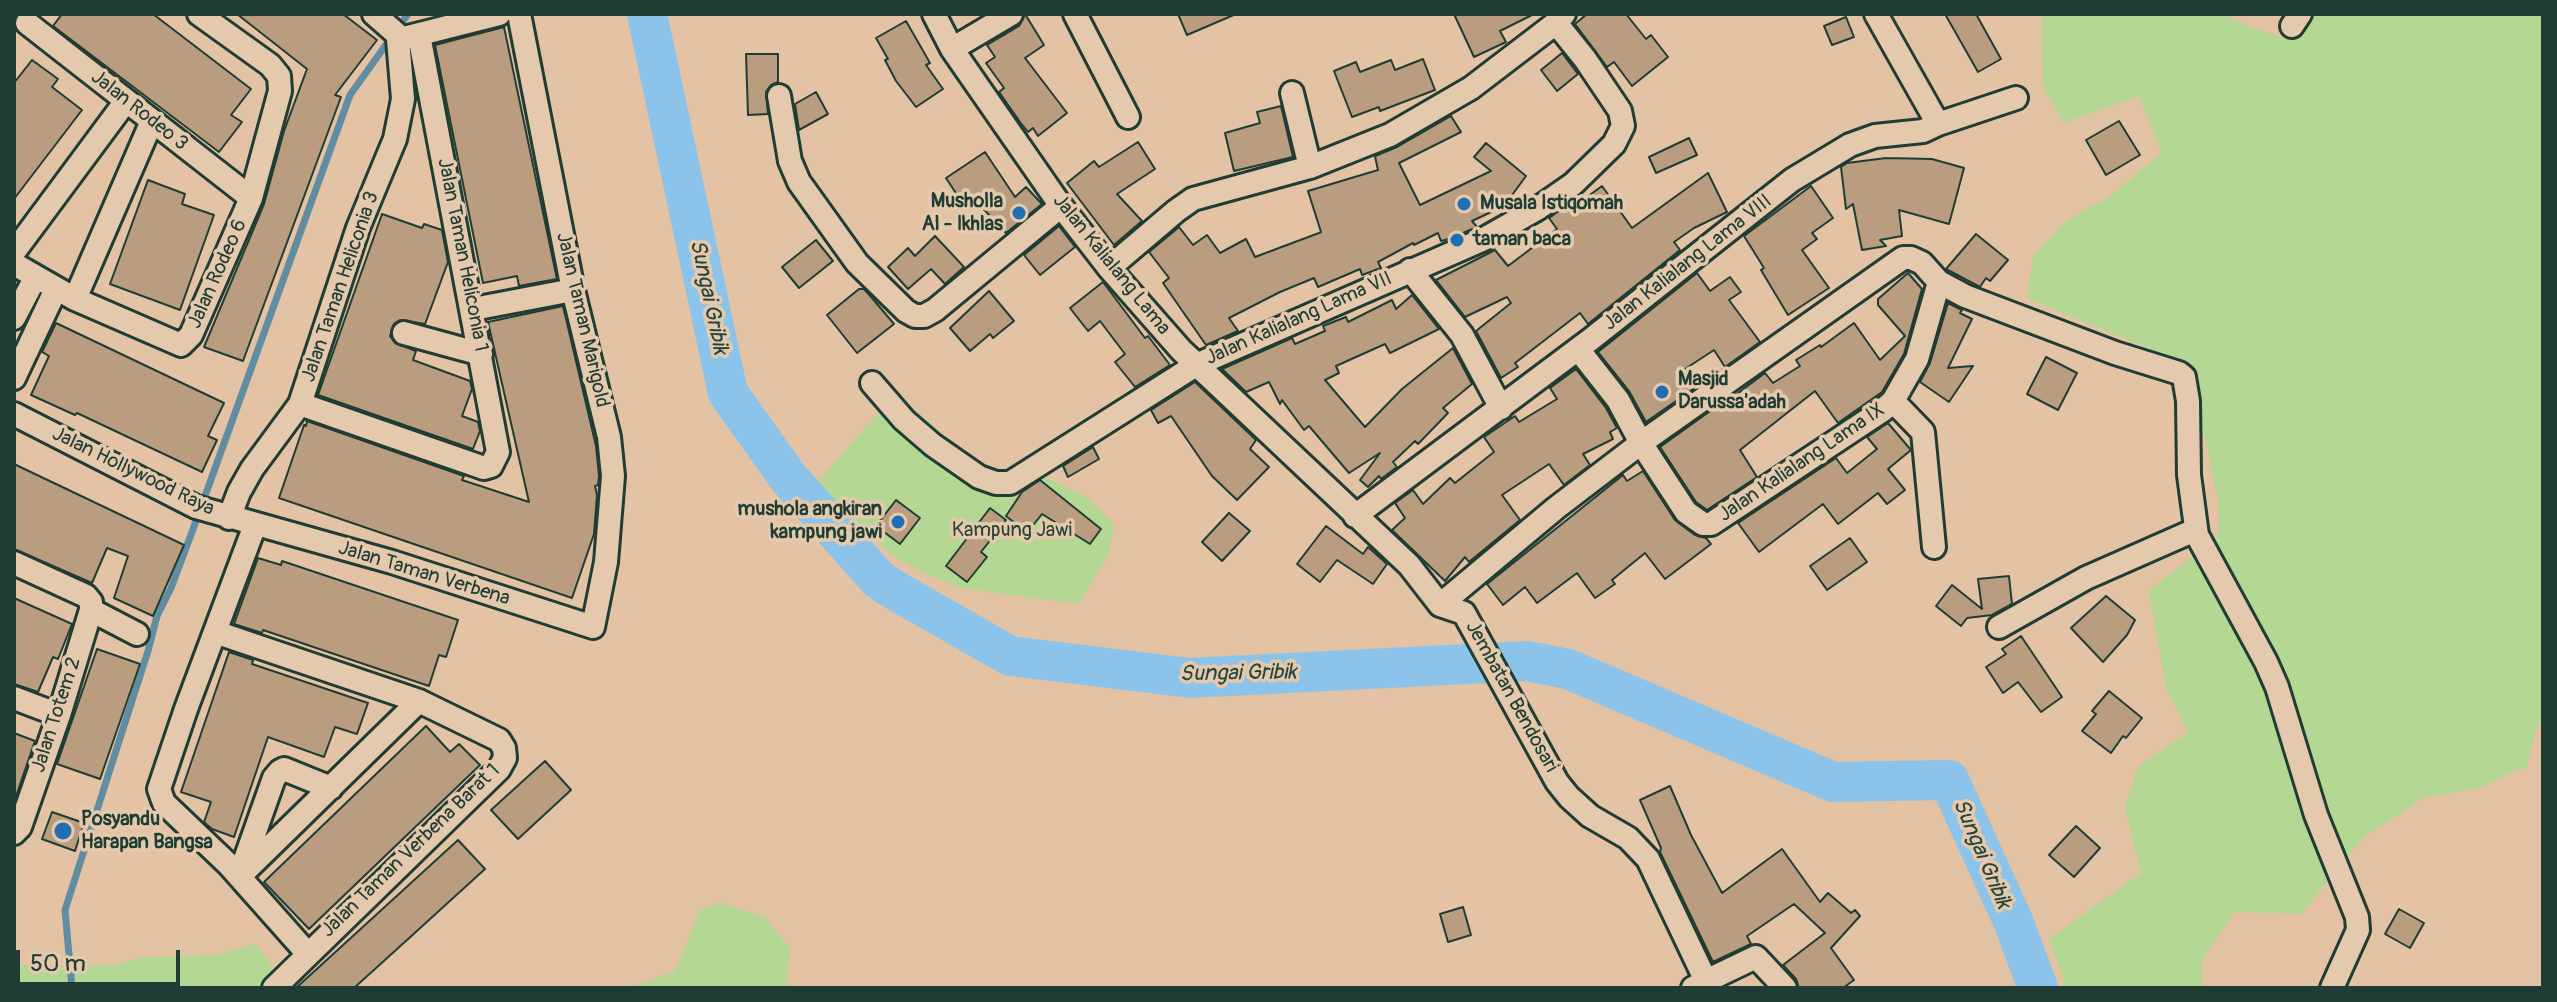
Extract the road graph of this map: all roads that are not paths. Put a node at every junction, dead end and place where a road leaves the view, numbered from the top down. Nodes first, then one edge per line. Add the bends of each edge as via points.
1 (199, 14) edge
2 (499, 14) edge
3 (519, 14) edge
4 (934, 14) edge
5 (1011, 14) edge
6 (1075, 14) edge
7 (1876, 14) edge
8 (1560, 18) edge
9 (25, 25) edge
10 (396, 30) edge
11 (952, 49) junction
12 (1292, 93) dead end
13 (779, 96) dead end
14 (2016, 98) dead end
15 (126, 101) junction
16 (1128, 117) dead end
17 (152, 121) junction
18 (1938, 124) junction
19 (1310, 167) junction
20 (251, 198) junction
21 (1061, 206) junction
22 (14, 252) edge
23 (14, 264) edge
24 (1109, 268) junction
25 (1410, 270) junction
26 (35, 278) junction
27 (1939, 282) junction
28 (573, 290) junction
29 (65, 294) junction
30 (473, 309) junction
31 (14, 318) edge
32 (404, 333) dead end
33 (1578, 349) junction
34 (481, 354) junction
35 (1196, 365) junction
36 (14, 378) edge
37 (872, 383) dead end
38 (1893, 401) junction
39 (300, 404) junction
40 (1501, 408) junction
41 (14, 414) edge
42 (1641, 443) junction
43 (1355, 516) junction
44 (229, 518) junction
45 (255, 525) junction
46 (2195, 530) junction
47 (1934, 547) dead end
48 (14, 563) edge
49 (88, 603) junction
50 (1440, 605) junction
51 (593, 627) joint
52 (1999, 627) dead end
53 (215, 632) junction
54 (137, 634) dead end
55 (14, 698) edge
56 (419, 701) junction
57 (59, 715) junction
58 (331, 788) junction
59 (14, 833) edge
60 (240, 876) junction
61 (307, 953) junction
62 (1699, 984) edge
63 (274, 988) edge
64 (1785, 988) edge
65 (2332, 988) edge

1 - 20 street, Jalan Rodeo 6 via 279,76 280,91
2 - 10 street
3 - 28 street, Jalan Taman Marigold
4 - 11 street, Jalan Kalialang Lama
5 - 11 street
6 - 16 street
7 - 18 street
8 - 19 street via 1471,88 1390,135
8 - 25 street, Jalan Kalialang Lama VII via 1620,111 1624,120 1618,138 1573,184 1537,209 1482,240
9 - 15 street, Jalan Rodeo 3
10 - 30 street, Jalan Taman Heliconia 1
10 - 39 street, Jalan Taman Heliconia 3 via 403,99 398,129 358,228
11 - 21 street, Jalan Kalialang Lama
12 - 19 street
13 - 21 street via 790,161 799,182 857,263 915,316 935,310
14 - 18 street, Jalan Kalialang Lama VIII
15 - 17 street, Jalan Rodeo 3
15 - 22 street
17 - 20 street, Jalan Rodeo 3
17 - 29 street
18 - 33 street, Jalan Kalialang Lama VIII via 1850,145 1792,180
19 - 24 street via 1193,199
20 - 29 street, Jalan Rodeo 6 via 200,320 181,345
21 - 24 street, Jalan Kalialang Lama
23 - 26 street, Jalan Rodeo 6
24 - 35 street, Jalan Kalialang Lama
25 - 35 street, Jalan Kalialang Lama VII
25 - 40 street via 1462,335
26 - 29 street, Jalan Rodeo 6
26 - 31 street
27 - 38 street, Jalan Kalialang Lama IX via 1917,359
27 - 42 street via 1922,263 1903,258
27 - 46 street via 2184,377
28 - 30 street
28 - 51 street, Jalan Taman Marigold via 609,437 613,476 606,562
29 - 36 street
30 - 34 street, Jalan Taman Heliconia 1
32 - 34 street
33 - 40 street, Jalan Kalialang Lama VIII
33 - 42 street via 1606,383
34 - 39 street, Jalan Taman Heliconia 1 via 498,452 484,468
35 - 37 street, Jalan Kalialang Lama VII via 1010,483 979,477 933,445
35 - 43 street, Jalan Kalialang Lama
38 - 42 street, Jalan Kalialang Lama IX via 1711,524 1686,512
38 - 47 street via 1923,432
39 - 44 street, Jalan Taman Heliconia 3 via 252,469
40 - 43 street, Jalan Kalialang Lama VIII
41 - 44 street, Jalan Hollywood Raya via 201,509
42 - 50 street
43 - 50 street, Jalan Kalialang Lama via 1409,565
44 - 45 street, Jalan Hollywood Raya
45 - 51 street, Jalan Taman Verbena via 392,562
45 - 53 street, Jalan Taman Verbena Barat 1
46 - 52 street via 2086,578
46 - 65 street via 2277,687 2316,815 2357,917 2358,930
48 - 49 street
49 - 54 street
49 - 57 street, Jalan Totem 2
50 - 62 street, Jembatan Bendosari via 1464,613 1569,797 1628,838 1648,859
53 - 56 street, Jalan Taman Verbena Barat 1
53 - 60 street, Jalan Taman Verbena Barat 1 via 159,789 164,803
55 - 57 street
56 - 58 street
56 - 61 street, Jalan Taman Verbena Barat 1 via 499,740 505,758
57 - 59 street, Jalan Totem 2
58 - 60 street
58 - 60 street via 280,771
60 - 61 street, Jalan Taman Verbena Barat 1
61 - 63 street, Jalan Taman Verbena Barat 1
62 - 64 street via 1756,957

